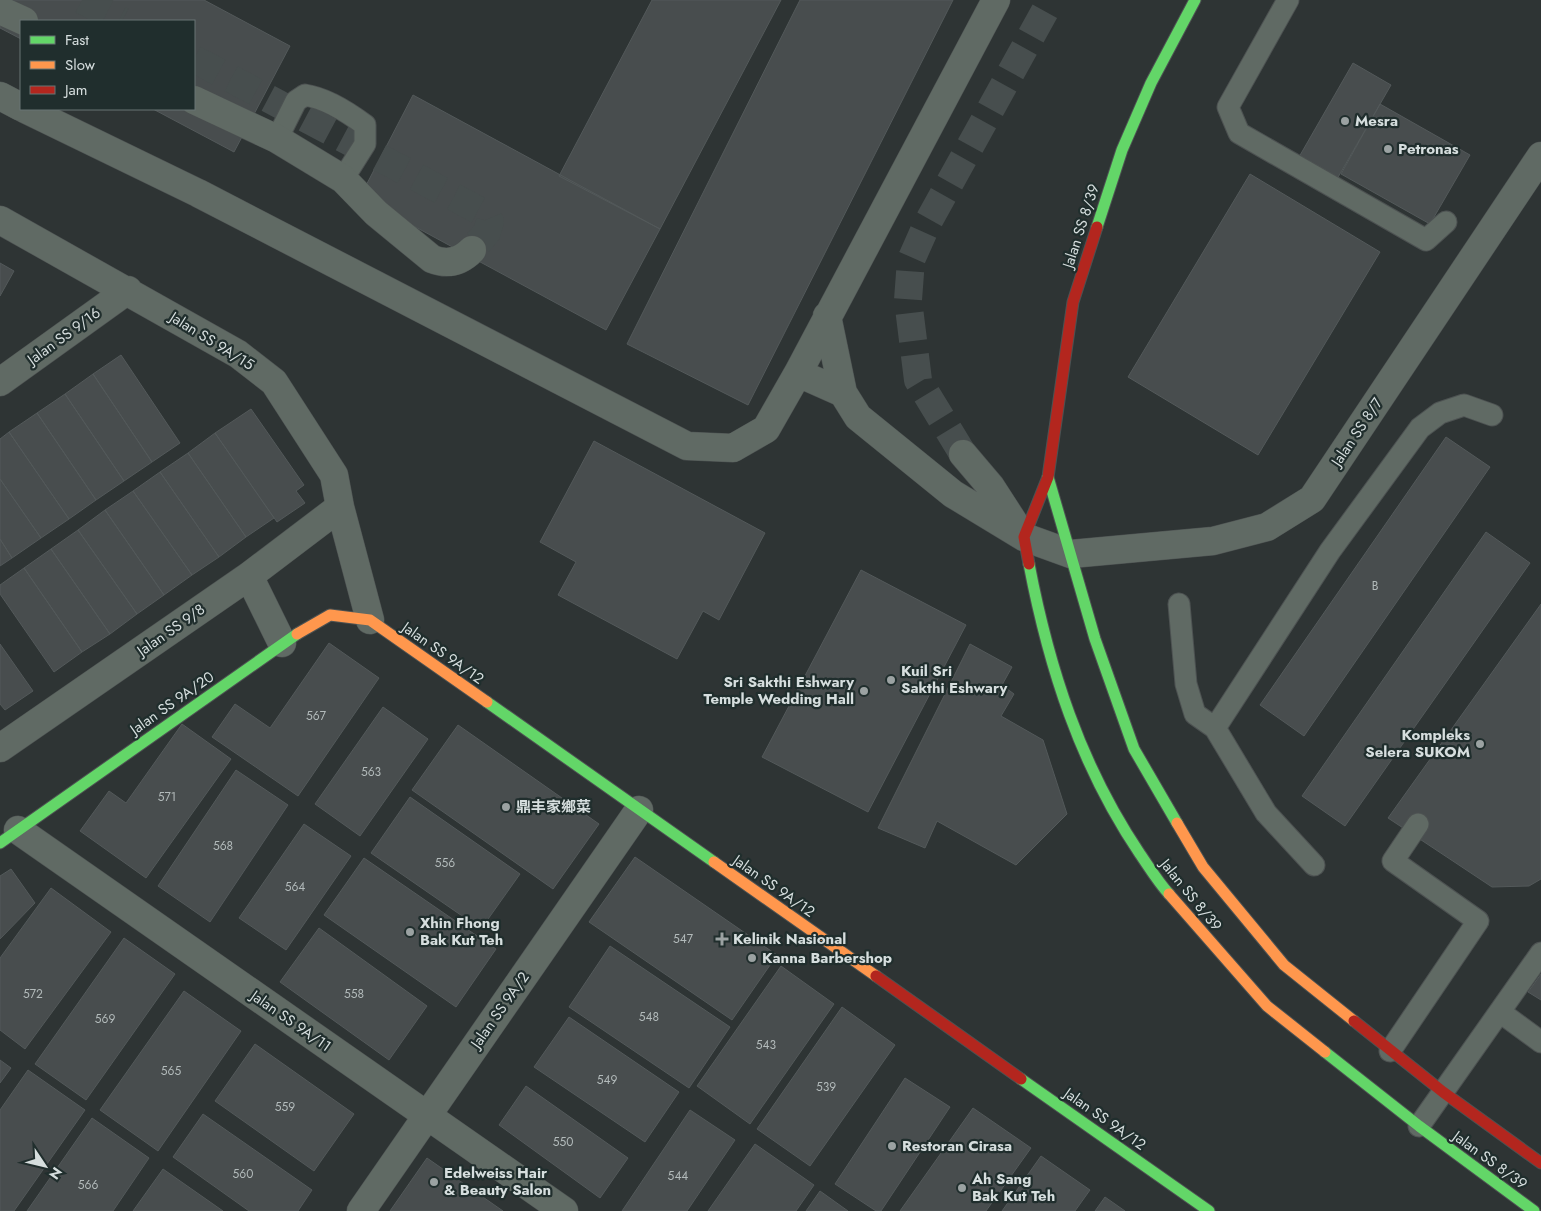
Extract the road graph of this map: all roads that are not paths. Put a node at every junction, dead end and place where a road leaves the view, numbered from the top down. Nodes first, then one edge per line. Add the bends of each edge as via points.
1 (996, 0) edge
2 (1195, 0) edge
3 (1288, 0) edge
4 (0, 10) edge
5 (22, 20) edge
6 (0, 96) edge
7 (195, 100) edge
8 (20, 106) edge
9 (27, 110) edge
10 (277, 139) junction
11 (1541, 156) edge
12 (343, 179) junction
13 (0, 220) edge
14 (1446, 222) dead end
15 (472, 250) tunnel mouth
16 (128, 290) junction
17 (827, 316) junction
18 (798, 374) junction
19 (0, 382) edge
20 (843, 393) junction
21 (1492, 415) dead end
22 (962, 454) tunnel mouth
23 (1048, 476) junction
24 (340, 507) junction
25 (1024, 537) junction
26 (1070, 554) junction
27 (249, 576) junction
28 (1179, 604) dead end
29 (370, 620) junction
30 (282, 643) junction
31 (1215, 728) junction
32 (0, 748) edge
33 (639, 810) junction
34 (1418, 824) dead end
35 (9, 836) edge
36 (1314, 865) dead end
37 (1541, 953) edge
38 (1500, 1012) junction
39 (1541, 1042) edge
40 (1390, 1051) junction
41 (1443, 1092) junction
42 (427, 1116) junction
43 (1419, 1126) junction
44 (1541, 1163) edge
45 (361, 1211) edge
46 (564, 1211) edge
47 (1209, 1211) edge
48 (1534, 1211) edge

1 - 17 street
2 - 23 street, Jalan SS 8/39 via 1151,83 1122,150 1092,239 1074,302
3 - 14 lane via 1228,107 1239,133 1426,240
4 - 5 street
6 - 8 street
7 - 10 street
9 - 18 street via 198,194 687,446 733,448 766,429
10 - 12 street
10 - 12 lane via 296,101 305,96 315,97 358,120 364,125 365,144
11 - 26 street, Jalan SS 8/7 via 1312,499 1267,527 1214,541
12 - 15 street via 376,213 432,259 443,263 455,261
13 - 16 street, Jalan SS 9A/15
16 - 19 street, Jalan SS 9/16
16 - 24 street, Jalan SS 9A/15 via 238,354 274,382 334,475
17 - 18 street
17 - 20 street
18 - 20 street
20 - 25 street via 858,417 953,494
21 - 31 lane via 1464,405 1440,413 1420,428 1330,551
22 - 25 street via 991,487
23 - 25 street, Jalan SS 8/39
23 - 26 street, Jalan SS 8/39
24 - 27 street, Jalan SS 9/8
24 - 29 street, Jalan SS 9A/15
25 - 26 street
25 - 43 street, Jalan SS 8/39 via 1040,622 1080,746 1114,815 1164,889 1266,1006
26 - 40 street, Jalan SS 8/39 via 1134,749 1203,867 1284,965
27 - 30 street
27 - 32 street, Jalan SS 9/8
28 - 31 lane via 1186,684 1195,714
29 - 30 street, Jalan SS 9A/20 via 330,615
29 - 33 street, Jalan SS 9A/12
30 - 35 street, Jalan SS 9A/20
31 - 36 lane via 1266,813
33 - 42 street, Jalan SS 9A/2
33 - 47 street, Jalan SS 9A/12
34 - 40 lane via 1393,861 1478,921
35 - 42 street, Jalan SS 9A/11
37 - 38 lane
38 - 39 lane
38 - 41 lane
40 - 41 street, Jalan SS 8/39
41 - 43 lane
41 - 44 street, Jalan SS 8/39
42 - 45 street, Jalan SS 9A/2
42 - 46 street, Jalan SS 9A/11
43 - 48 street, Jalan SS 8/39

